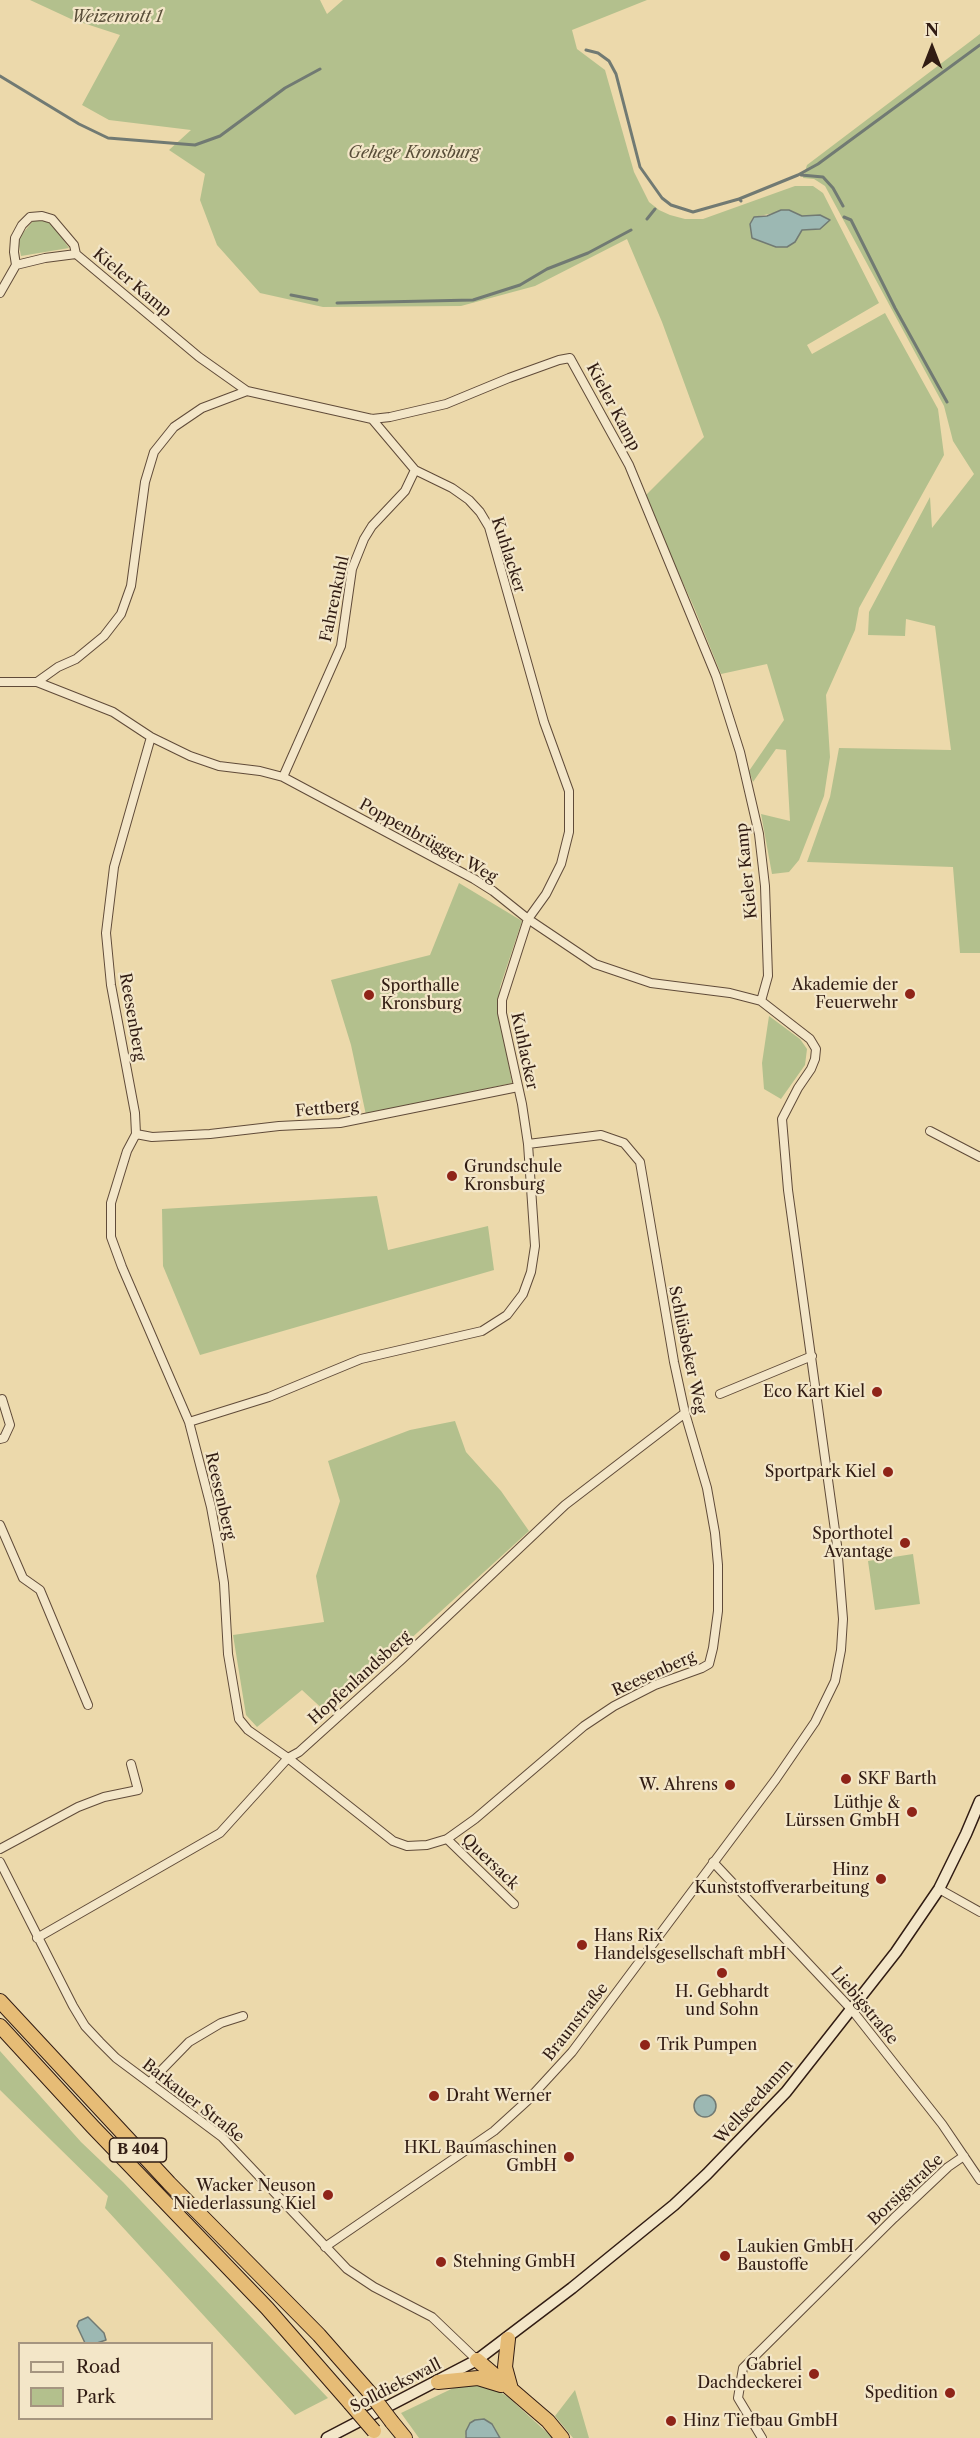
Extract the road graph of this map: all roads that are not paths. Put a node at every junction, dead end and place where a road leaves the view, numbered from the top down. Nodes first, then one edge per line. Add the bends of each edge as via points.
1 (76, 254) junction
2 (15, 265) junction
3 (0, 293) edge
4 (247, 391) junction
5 (372, 419) junction
6 (415, 470) junction
7 (0, 682) edge
8 (37, 682) junction
9 (151, 737) junction
10 (283, 777) junction
11 (528, 919) junction
12 (761, 1001) junction
13 (518, 1087) junction
14 (782, 1119) joint
15 (930, 1131) dead end
16 (136, 1134) junction
17 (528, 1144) junction
18 (980, 1157) edge
19 (812, 1356) junction
20 (720, 1394) dead end
21 (3, 1399) dead end
22 (685, 1413) junction
23 (189, 1422) junction
24 (0, 1439) edge
25 (0, 1525) edge
26 (709, 1664) joint
27 (88, 1705) dead end
28 (288, 1758) junction
29 (131, 1764) dead end
30 (980, 1801) edge
31 (447, 1839) junction
32 (0, 1849) edge
33 (0, 1862) edge
34 (713, 1862) junction
35 (939, 1889) junction
36 (514, 1904) dead end
37 (980, 1912) edge
38 (37, 1938) junction
39 (0, 2001) edge
40 (852, 2010) junction
41 (243, 2016) dead end
42 (0, 2026) edge
43 (150, 2082) junction
44 (964, 2156) junction
45 (980, 2180) edge
46 (325, 2247) junction
47 (508, 2339) junction
48 (477, 2360) junction
49 (438, 2382) junction
50 (511, 2389) junction
51 (376, 2435) edge
52 (327, 2438) edge
53 (405, 2438) edge
54 (562, 2438) edge
55 (762, 2438) edge

1 - 2 street, Kieler Kamp
1 - 2 street, Kieler Kamp via 74,245 52,219 30,217 15,238
1 - 4 street, Kieler Kamp
2 - 3 street, Kieler Kamp
4 - 5 street, Kieler Kamp
4 - 8 street via 202,408 174,427 154,452 145,482 131,586 121,614 83,654
5 - 6 street, Kuhlacker
5 - 12 street, Kieler Kamp via 446,404 570,358 628,465 716,676 740,752 759,834 765,886 768,976
6 - 10 street, Fahrenkuhl via 405,491 364,539 352,568 341,646
6 - 11 street, Kuhlacker via 469,500 489,527 543,722 569,791 569,832 561,864
7 - 8 street, Poppenbrügger Weg
8 - 9 street, Poppenbrügger Weg via 113,712
9 - 10 street, Poppenbrügger Weg via 219,766
9 - 16 street, Reesenberg via 114,867 106,933
10 - 11 street, Poppenbrügger Weg via 474,879
11 - 12 street, Poppenbrügger Weg via 595,964 614,972 651,983
11 - 13 street, Kuhlacker via 502,1000
12 - 14 street, Poppenbrügger Weg via 810,1039 816,1049 811,1069
13 - 16 street, Fettberg via 340,1123 210,1134
13 - 17 street, Kuhlacker
14 - 19 street, Braunstraße
15 - 18 street
16 - 23 street, Reesenberg via 111,1203 111,1237
17 - 22 street, Schlüsbeker Weg via 602,1135 624,1143 640,1162
17 - 23 street, Kuhlacker via 535,1246 523,1294 507,1315 482,1331 361,1359 269,1397
19 - 20 street
19 - 34 street, Braunstraße via 841,1589 841,1650 835,1681 814,1722 776,1779
21 - 24 street via 10,1425
22 - 26 street, Schlüsbeker Weg via 707,1488 716,1543 718,1611
22 - 28 street, Hopfenlandsberg via 565,1505 400,1661
23 - 28 street, Reesenberg via 218,1545 228,1654 239,1719 248,1730
25 - 27 street via 23,1578 40,1590
26 - 31 street, Reesenberg via 655,1685 604,1712
28 - 31 street, Reesenberg via 393,1841 407,1846
28 - 38 street, Hopfenlandsberg via 220,1833
29 - 32 street via 138,1790 85,1804
30 - 35 main road, Wellseedamm
31 - 36 street, Quersack
33 - 38 street, Barkauer Straße
34 - 40 street, Liebigstraße
34 - 46 street, Braunstraße via 572,2052 527,2101 494,2131
35 - 37 street
35 - 40 main road, Wellseedamm
38 - 43 street, Barkauer Straße via 85,2026 116,2058
39 - 53 highway, B 404, bridge via 162,2175 319,2335
40 - 44 street, Liebigstraße
40 - 47 main road, Wellseedamm via 776,2103 707,2175
41 - 43 street via 221,2023 189,2042
42 - 51 highway, B 404, bridge via 267,2308
43 - 46 street, Barkauer Straße via 222,2137
44 - 45 street, Liebigstraße
44 - 55 street, Borsigstraße via 894,2218 743,2368 738,2398
46 - 48 street, Barkauer Straße via 366,2283 438,2322
47 - 48 main road, Wellseedamm
47 - 50 highway via 505,2367
48 - 49 main road, Solldiekswall
48 - 50 highway
49 - 50 highway via 478,2378
49 - 52 main road, Solldiekswall
50 - 54 highway

